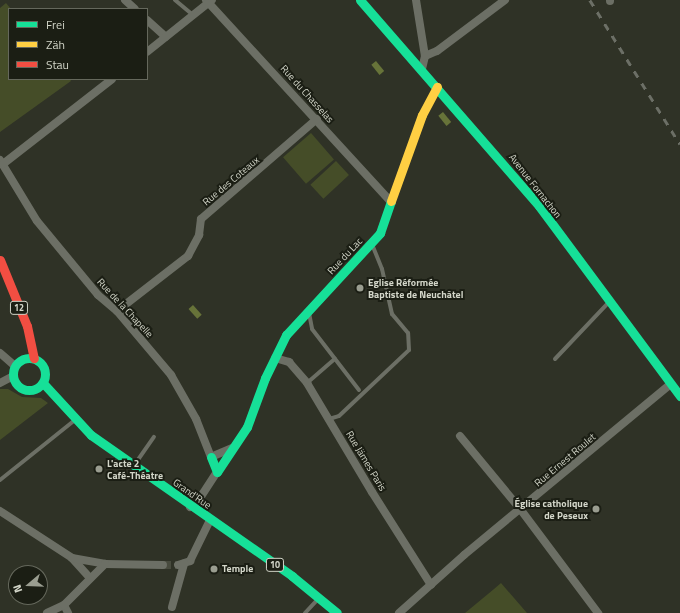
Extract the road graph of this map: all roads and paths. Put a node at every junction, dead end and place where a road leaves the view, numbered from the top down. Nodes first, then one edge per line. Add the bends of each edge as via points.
1 (125, 0) edge
2 (175, 0) edge
3 (360, 0) edge
4 (416, 0) edge
5 (505, 0) edge
6 (209, 1) edge
7 (134, 8) edge
8 (195, 16) junction
9 (148, 21) edge
10 (166, 38) junction
11 (148, 51) edge
12 (425, 56) junction
13 (422, 69) junction
14 (111, 80) edge
15 (437, 87) junction
16 (316, 119) junction
17 (1, 162) edge
18 (392, 203) junction
19 (372, 244) junction
20 (0, 260) edge
21 (610, 301) junction
22 (309, 311) junction
23 (118, 312) junction
24 (0, 352) edge
25 (34, 358) junction
26 (275, 358) junction
27 (335, 359) junction
28 (555, 359) dead end
29 (15, 366) junction
30 (13, 376) junction
31 (0, 383) edge
32 (43, 383) junction
33 (307, 383) junction
34 (671, 384) junction
35 (359, 390) dead end
36 (680, 396) edge
37 (329, 419) junction
38 (75, 420) junction
39 (460, 436) dead end
40 (154, 437) dead end
41 (232, 448) junction
42 (211, 457) junction
43 (133, 466) junction
44 (217, 472) junction
45 (0, 480) edge
46 (190, 507) junction
47 (521, 510) junction
48 (0, 511) edge
49 (210, 520) junction
50 (72, 558) junction
51 (105, 564) junction
52 (163, 565) tunnel mouth
53 (90, 578) junction
54 (431, 585) junction
55 (320, 598) junction
56 (172, 607) dead end
57 (66, 609) edge
58 (47, 613) edge
59 (305, 613) edge
60 (337, 613) edge
61 (399, 613) edge
62 (598, 613) edge

1 - 7 street
2 - 8 lane
3 - 13 street, Avenue Fornachon
4 - 12 street
5 - 12 street via 437,51
6 - 8 street
6 - 16 street, Rue du Chasselas
8 - 10 street
9 - 10 street
10 - 11 street
12 - 13 street
13 - 15 street, Avenue Fornachon
14 - 17 street via 61,121
15 - 18 street, Rue du Lac via 422,115
15 - 21 street, Avenue Fornachon via 539,206
16 - 18 street, Rue du Chasselas
16 - 23 street, Rue des Coteaux via 201,219 199,235 188,256
17 - 23 street, Rue de la Chapelle via 38,221 98,295
18 - 19 street, Rue du Lac via 380,233
19 - 22 street, Rue du Lac
19 - 37 lane via 382,269 392,314 408,333 409,350 339,416
20 - 25 street, 12 via 26,326
21 - 28 lane
21 - 34 street, Avenue Fornachon
22 - 26 street, Rue du Lac via 286,335
22 - 27 lane via 312,329
23 - 42 street, Rue de la Chapelle via 152,351 185,396
24 - 29 street
25 - 29 street via 23,359
25 - 32 street via 45,368
26 - 33 street, Rue Jämes Paris via 289,362
26 - 41 street, Rue du Lac via 247,427
27 - 33 lane
27 - 35 lane
29 - 30 street
30 - 31 street
30 - 32 street via 16,383 24,389 35,389
32 - 38 street, Grand'Rue / 10
33 - 37 street, Rue Jämes Paris
34 - 36 street, Avenue Fornachon
34 - 47 street, Rue Ernest Roulet
37 - 54 street, Rue Jämes Paris
38 - 43 street, Grand'Rue / 10
38 - 45 lane
39 - 47 street
40 - 43 lane
41 - 42 street
41 - 44 street, Rue du Lac
42 - 44 street
43 - 46 street, Grand'Rue / 10
44 - 46 street via 200,498
46 - 49 street, Grand'Rue / 10
47 - 54 street, Rue Ernest Roulet
47 - 62 street
48 - 50 street
49 - 55 street, Grand'Rue / 10
49 - 56 street via 190,561 181,564
50 - 51 street
50 - 53 street
51 - 52 street
51 - 53 street
53 - 57 street
54 - 61 street, Rue Ernest Roulet
55 - 59 lane
55 - 60 street, Grand'Rue / 10
57 - 58 street

